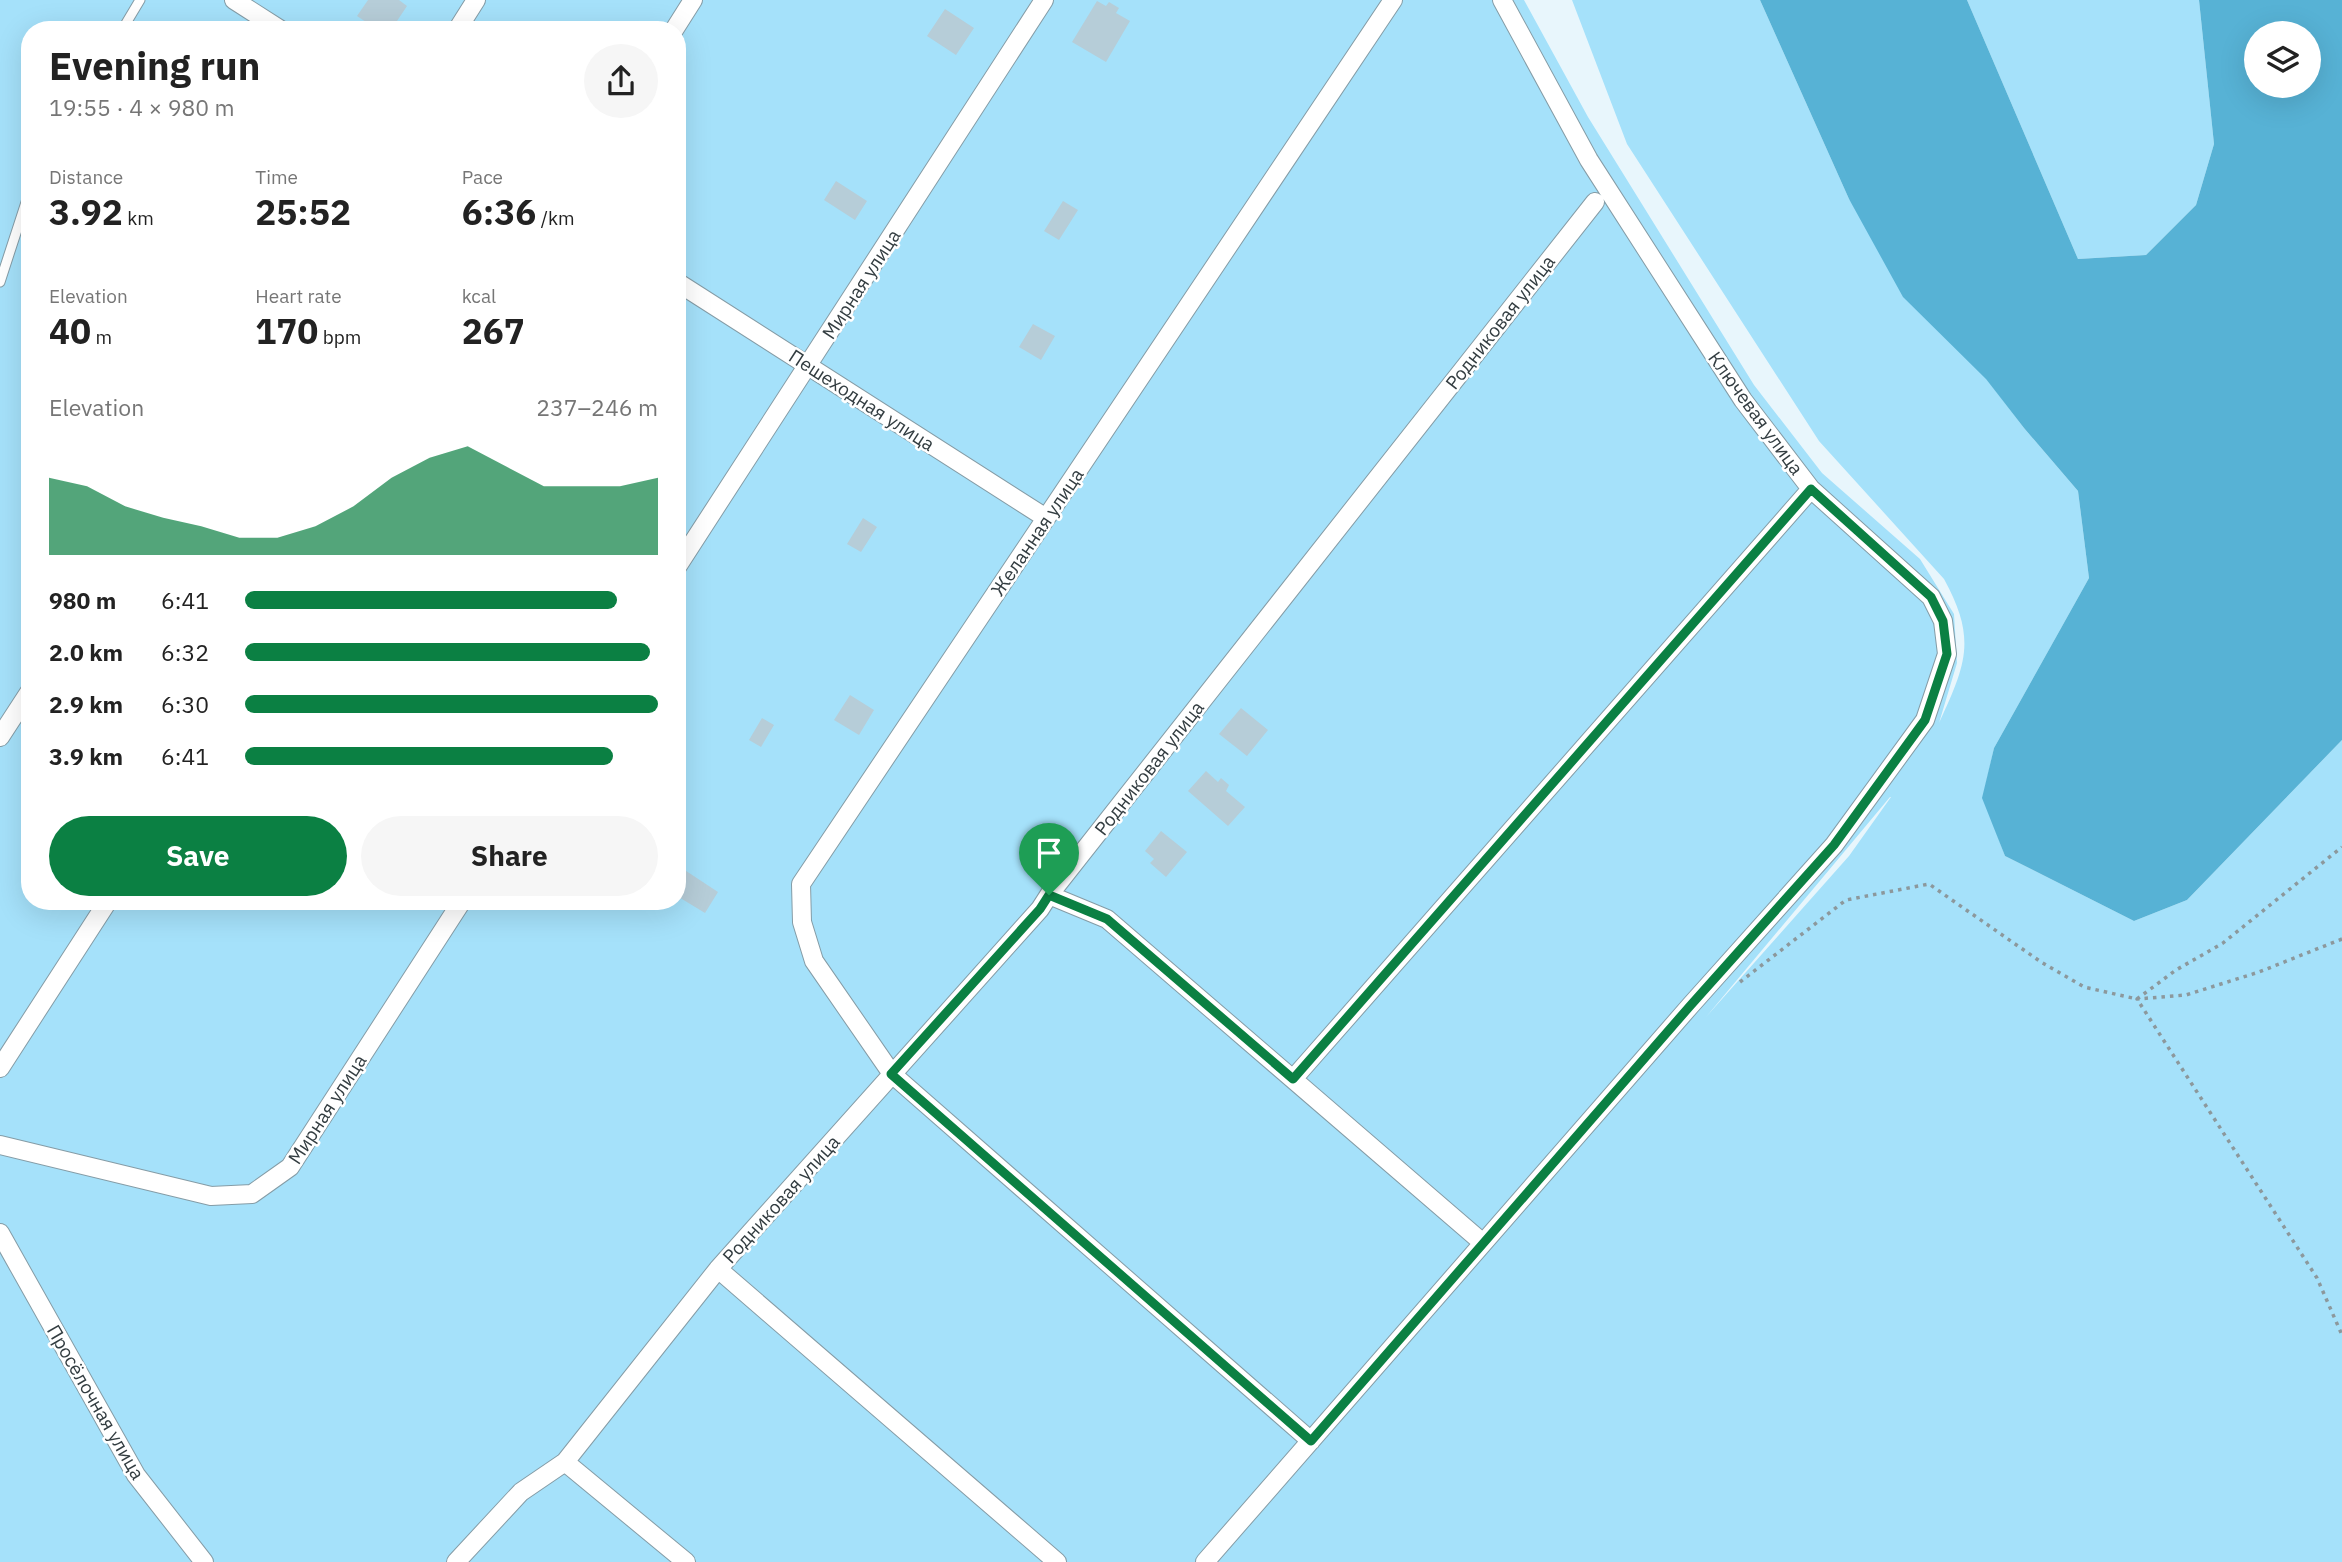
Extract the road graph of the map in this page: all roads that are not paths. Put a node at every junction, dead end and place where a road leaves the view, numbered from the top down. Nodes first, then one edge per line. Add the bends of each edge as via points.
1 (140, 0) edge
2 (234, 0) edge
3 (476, 0) edge
4 (694, 0) edge
5 (1044, 0) edge
6 (1393, 0) edge
7 (1502, 0) edge
8 (127, 21) edge
9 (267, 21) edge
10 (463, 21) edge
11 (680, 21) edge
12 (1595, 202) dead end
13 (21, 218) edge
14 (0, 282) edge
15 (686, 288) edge
16 (808, 366) junction
17 (1811, 489) junction
18 (1046, 518) junction
19 (686, 554) edge
20 (21, 705) edge
21 (0, 737) edge
22 (1049, 895) junction
23 (102, 910) edge
24 (455, 910) edge
25 (0, 1068) edge
26 (891, 1074) junction
27 (1293, 1079) junction
28 (0, 1145) edge
29 (0, 1233) edge
30 (1483, 1243) junction
31 (718, 1269) junction
32 (1311, 1441) junction
33 (565, 1462) junction
34 (204, 1562) edge
35 (456, 1562) edge
36 (686, 1562) edge
37 (1056, 1562) edge
38 (1205, 1562) edge

1 - 8 lane
2 - 9 street
3 - 10 street
4 - 11 street
5 - 16 street, Мирная улица
6 - 18 street, Желанная улица
7 - 17 street, Ключевая улица via 1596,171 1743,400
12 - 22 street, Родниковая улица
13 - 14 lane
15 - 16 street, Пешеходная улица
16 - 18 street, Пешеходная улица
16 - 19 street, Мирная улица
17 - 27 street
17 - 30 street, Ключевая улица via 1931,597 1943,621 1947,654 1925,720 1834,845
18 - 26 street, Желанная улица via 801,884 802,922 814,961
20 - 21 street
22 - 26 street, Родниковая улица
22 - 27 street via 1107,919
23 - 25 street
24 - 28 street, Мирная улица via 290,1167 252,1194 211,1196
26 - 31 street, Родниковая улица
26 - 32 street, Желанная улица
27 - 30 street
29 - 34 street, Просёлочная улица via 136,1475
30 - 32 street, Ключевая улица
31 - 33 street, Родниковая улица
31 - 37 street
32 - 38 street, Ключевая улица
33 - 35 street, Родниковая улица via 521,1492
33 - 36 street

